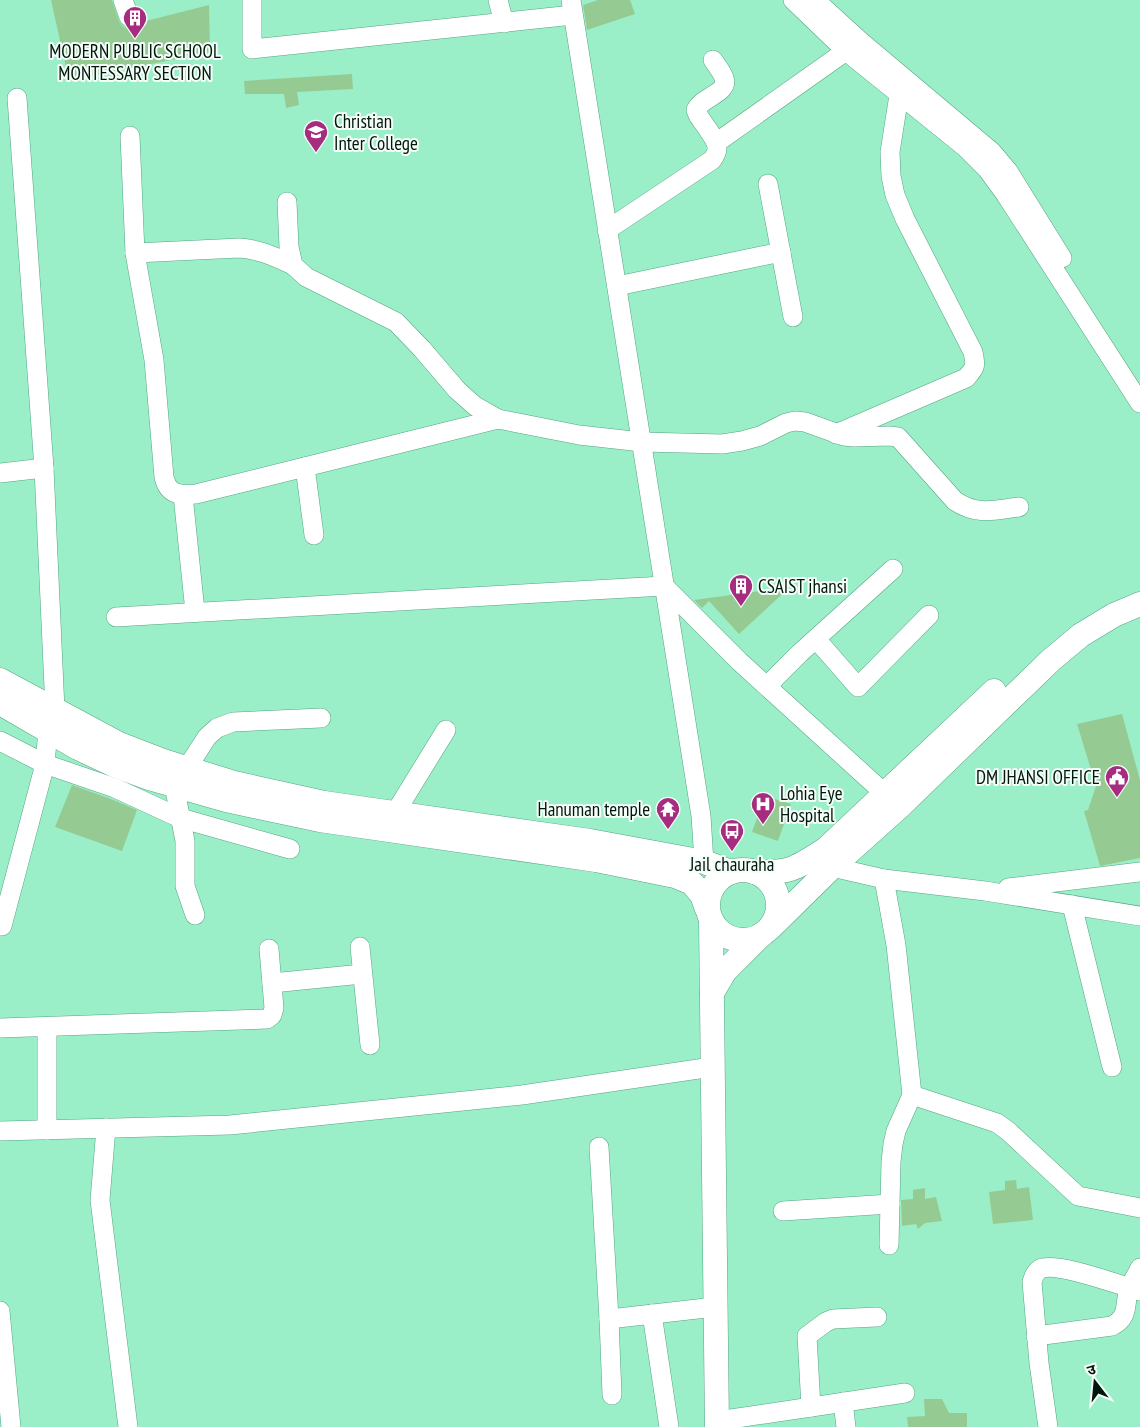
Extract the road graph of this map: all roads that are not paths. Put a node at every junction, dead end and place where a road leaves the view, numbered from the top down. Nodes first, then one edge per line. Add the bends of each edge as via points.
1 (252, 0) edge
2 (498, 0) edge
3 (794, 0) edge
4 (822, 3) edge
5 (572, 8) edge
6 (504, 23) junction
7 (846, 51) junction
8 (713, 60) dead end
9 (900, 95) junction
10 (17, 98) dead end
11 (130, 136) dead end
12 (716, 143) junction
13 (768, 184) dead end
14 (287, 202) dead end
15 (608, 230) junction
16 (781, 252) junction
17 (135, 253) junction
18 (293, 265) junction
19 (617, 286) junction
20 (793, 317) dead end
21 (1140, 380) edge
22 (1140, 403) edge
23 (498, 419) junction
24 (836, 434) junction
25 (642, 442) junction
26 (305, 467) junction
27 (44, 468) junction
28 (0, 473) edge
29 (183, 495) junction
30 (1020, 507) dead end
31 (314, 535) dead end
32 (893, 569) dead end
33 (664, 586) junction
34 (1140, 587) edge
35 (1140, 604) edge
36 (195, 612) junction
37 (929, 616) dead end
38 (116, 617) dead end
39 (816, 639) junction
40 (0, 680) edge
41 (767, 686) junction
42 (0, 703) edge
43 (321, 718) dead end
44 (51, 720) junction
45 (446, 730) dead end
46 (0, 741) edge
47 (45, 764) junction
48 (181, 777) junction
49 (892, 800) junction
50 (395, 813) junction
51 (180, 818) junction
52 (290, 849) dead end
53 (704, 862) junction
54 (832, 866) junction
55 (743, 872) junction
56 (1140, 872) edge
57 (884, 879) junction
58 (985, 891) junction
59 (1072, 905) junction
60 (195, 915) dead end
61 (709, 915) junction
62 (1140, 916) edge
63 (1, 929) edge
64 (766, 932) junction
65 (360, 947) dead end
66 (269, 949) dead end
67 (362, 974) junction
68 (272, 983) junction
69 (712, 994) junction
70 (47, 1026) junction
71 (0, 1028) edge
72 (370, 1045) dead end
73 (712, 1067) junction
74 (1112, 1067) dead end
75 (912, 1095) junction
76 (106, 1128) junction
77 (47, 1130) junction
78 (0, 1132) edge
79 (599, 1147) dead end
80 (890, 1204) junction
81 (1140, 1208) edge
82 (783, 1211) dead end
83 (889, 1245) dead end
84 (1140, 1268) edge
85 (1135, 1290) edge
86 (715, 1307) junction
87 (0, 1311) edge
88 (652, 1314) junction
89 (878, 1316) dead end
90 (609, 1319) junction
91 (1036, 1336) junction
92 (905, 1393) dead end
93 (612, 1395) dead end
94 (843, 1402) junction
95 (811, 1407) junction
96 (717, 1424) edge
97 (11, 1427) edge
98 (128, 1427) edge
99 (669, 1427) edge
100 (846, 1427) edge
101 (1048, 1427) edge

1 - 6 street via 252,49
2 - 6 street
3 - 7 street
4 - 21 street via 992,152 1008,171
5 - 6 street
5 - 15 street
7 - 9 street
7 - 12 street
8 - 12 street via 725,84 696,110
9 - 22 street via 988,169
9 - 24 street via 890,152 890,176 895,195 976,364 966,378
10 - 27 street
11 - 17 street
12 - 15 street via 718,149 712,160
13 - 16 street
14 - 18 street
15 - 19 street
16 - 19 street
16 - 20 street
17 - 18 street via 253,249
17 - 29 street via 154,360 164,477 171,491
18 - 23 street via 306,277 396,322 456,390
19 - 25 street
23 - 25 street via 579,435
23 - 26 street
24 - 25 street via 794,421 760,436 722,444
24 - 30 street via 898,437 955,501 966,509 980,512
25 - 33 street
26 - 29 street
26 - 31 street
27 - 28 street
27 - 44 street
29 - 36 street
32 - 39 street
33 - 36 street
33 - 41 street
33 - 53 street via 701,816
34 - 49 main road via 1090,610 1034,655
35 - 49 main road via 1081,635 974,733
36 - 38 street
37 - 39 street via 858,686
39 - 41 street
40 - 44 main road
41 - 49 street
42 - 44 main road
43 - 48 street via 232,722 217,728 207,737
44 - 47 street
44 - 48 main road via 78,748 114,765 149,778
45 - 50 street
46 - 47 street
47 - 51 street via 115,788
47 - 63 street
48 - 50 main road via 234,782 324,803
48 - 51 street
48 - 61 main road via 226,800 320,820 596,860 676,876 692,883 702,895
49 - 54 main road
49 - 55 main road via 805,862 786,871
50 - 53 main road via 590,841
51 - 52 street
51 - 60 street via 185,841 184,886
53 - 55 main road
54 - 57 street
54 - 64 main road
55 - 61 main road via 721,878 713,886 708,897
55 - 64 main road via 764,877 777,896 776,918
56 - 58 street
57 - 58 street
57 - 75 street via 896,945
58 - 59 street
59 - 62 street
59 - 74 street
61 - 64 main road via 718,930 728,937 751,940
61 - 69 main road
64 - 69 main road via 725,971
65 - 67 street
66 - 68 street
67 - 68 street
67 - 72 street
68 - 70 street via 274,1008 267,1019
69 - 73 main road
70 - 71 street
70 - 77 street
73 - 76 street via 522,1095 230,1125
73 - 86 main road
75 - 80 street via 893,1144
75 - 81 street via 997,1123 1078,1196
76 - 77 street
76 - 98 street via 100,1200
77 - 78 street
79 - 90 street
80 - 82 street
80 - 83 street
84 - 85 street
85 - 91 street via 1124,1318 1112,1326
85 - 91 street via 1068,1270 1040,1269 1032,1282
86 - 88 street
86 - 96 main road
87 - 97 street
88 - 90 street
88 - 99 street
89 - 95 street via 833,1319 807,1336
90 - 93 street
91 - 101 street
92 - 94 street
94 - 95 street
94 - 100 street
95 - 96 street

